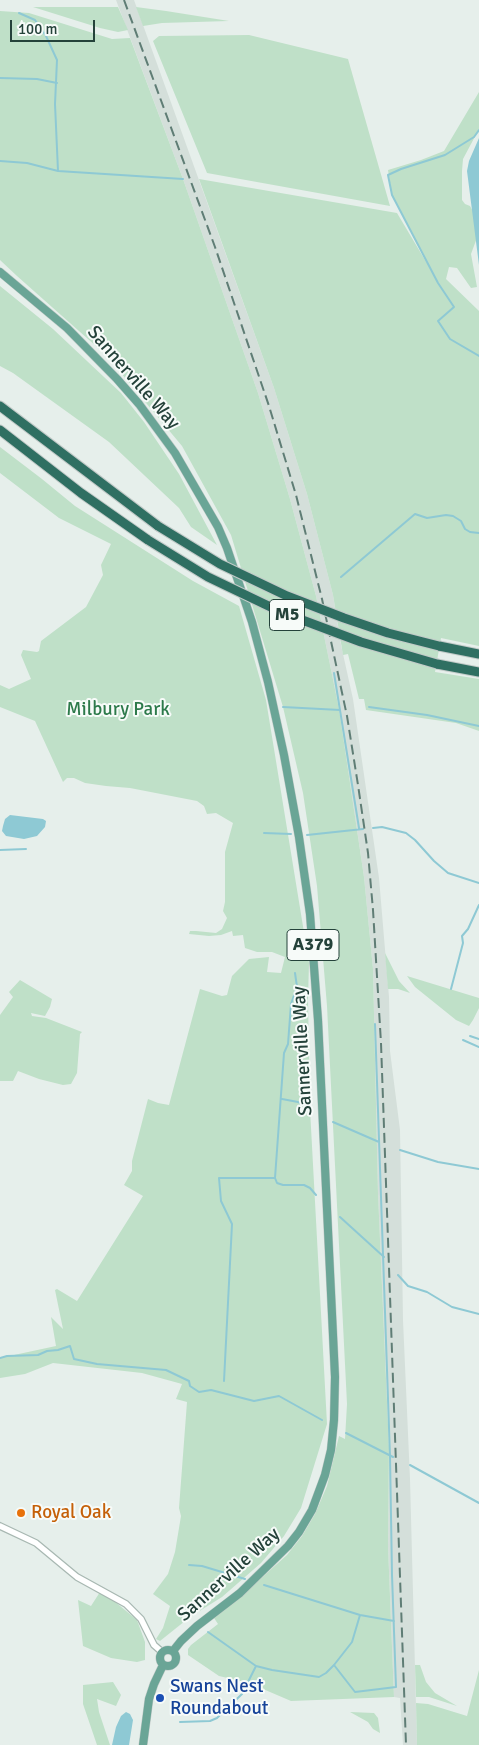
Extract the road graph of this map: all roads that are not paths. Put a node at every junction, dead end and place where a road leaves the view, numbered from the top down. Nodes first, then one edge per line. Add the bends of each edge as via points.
1 (0, 272) edge
2 (0, 406) edge
3 (0, 430) edge
4 (479, 654) edge
5 (479, 672) edge
6 (0, 1526) edge
7 (162, 1652) junction
8 (173, 1652) junction
9 (163, 1666) junction
10 (143, 1745) edge

1 - 8 main road, Sannerville Way / A379 via 67,328 139,404 176,453 218,527 252,622 268,682 284,755 310,914 335,1377 330,1450 312,1510 299,1532 240,1593 197,1626
2 - 4 highway, M5, bridge via 158,526 220,564 259,584 344,618 388,633
3 - 5 highway, M5, bridge via 81,493 201,573 280,612 361,642 437,664
6 - 7 street via 29,1539 77,1578 126,1604 141,1619 154,1645
7 - 8 main road
7 - 9 main road, A379
8 - 9 main road, A379 via 177,1658 175,1663
9 - 10 main road, A379 via 149,1699

